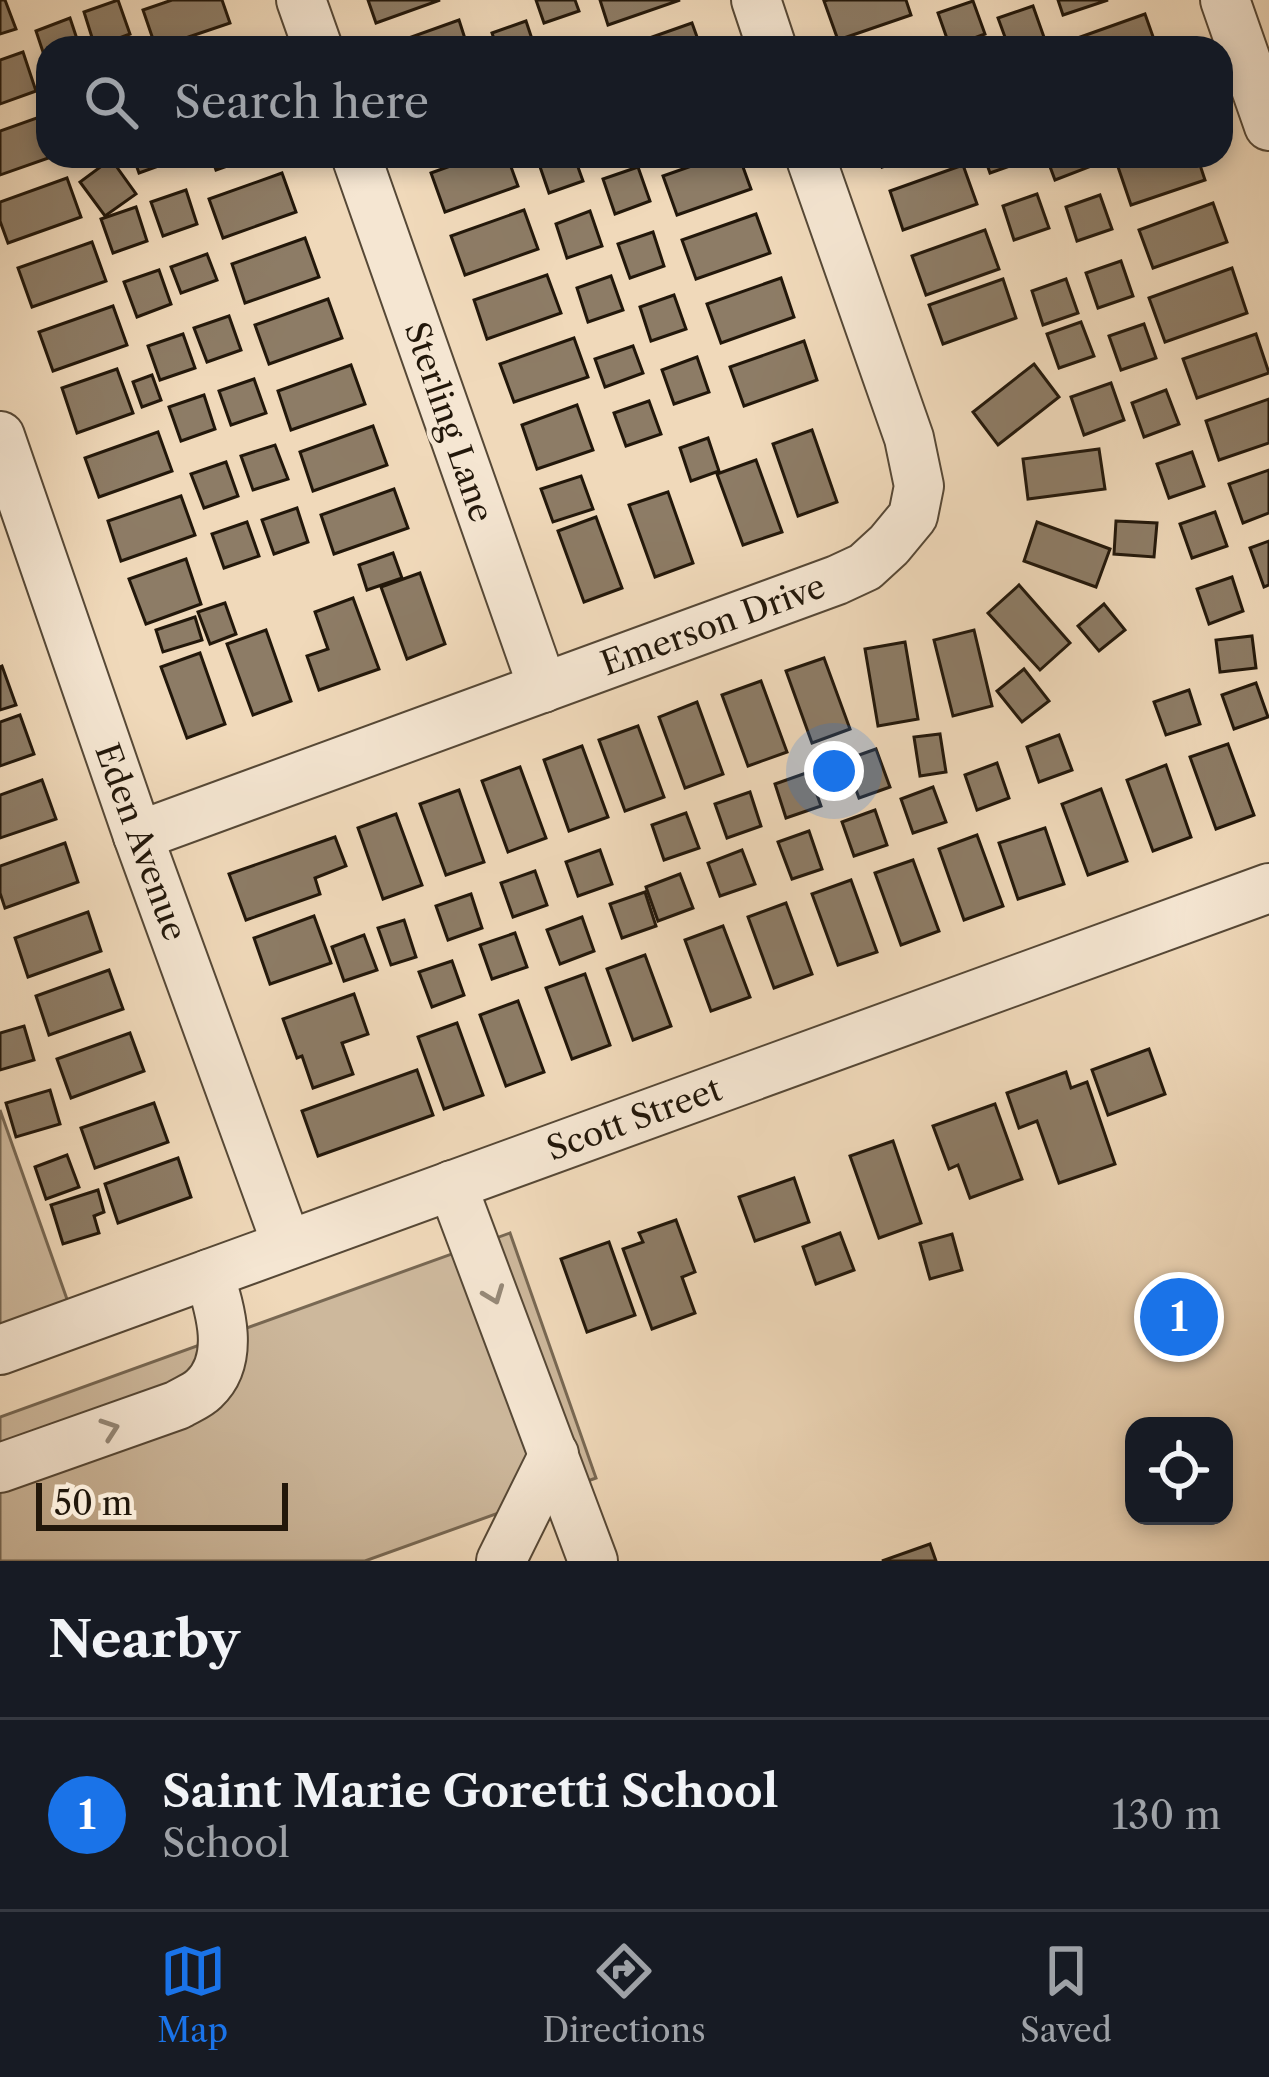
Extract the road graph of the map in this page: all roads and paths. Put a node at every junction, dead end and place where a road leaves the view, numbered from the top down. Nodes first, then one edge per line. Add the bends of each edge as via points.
1 (301, 0) edge
2 (756, 0) edge
3 (1225, 0) edge
4 (314, 36) edge
5 (768, 36) edge
6 (1269, 127) edge
7 (360, 168) edge
8 (814, 168) edge
9 (0, 436) edge
10 (543, 688) junction
11 (138, 836) junction
12 (1269, 888) edge
13 (452, 1185) junction
14 (287, 1245) junction
15 (209, 1274) junction
16 (0, 1350) edge
17 (554, 1454) junction
18 (0, 1468) edge
19 (501, 1561) edge
20 (593, 1561) edge

1 - 4 street
2 - 5 street
3 - 6 street
7 - 10 street, Sterling Lane
8 - 10 street, Emerson Drive via 909,438 919,486 913,516 865,568
9 - 11 street, Eden Avenue
10 - 11 street, Emerson Drive
11 - 14 street, Eden Avenue
12 - 13 street, Scott Street
13 - 14 street, Scott Street
13 -> 17 street
14 - 15 street, Scott Street
15 - 16 street, Scott Street
18 -> 15 street via 203,1390 222,1342
17 - 19 street
17 - 20 street

